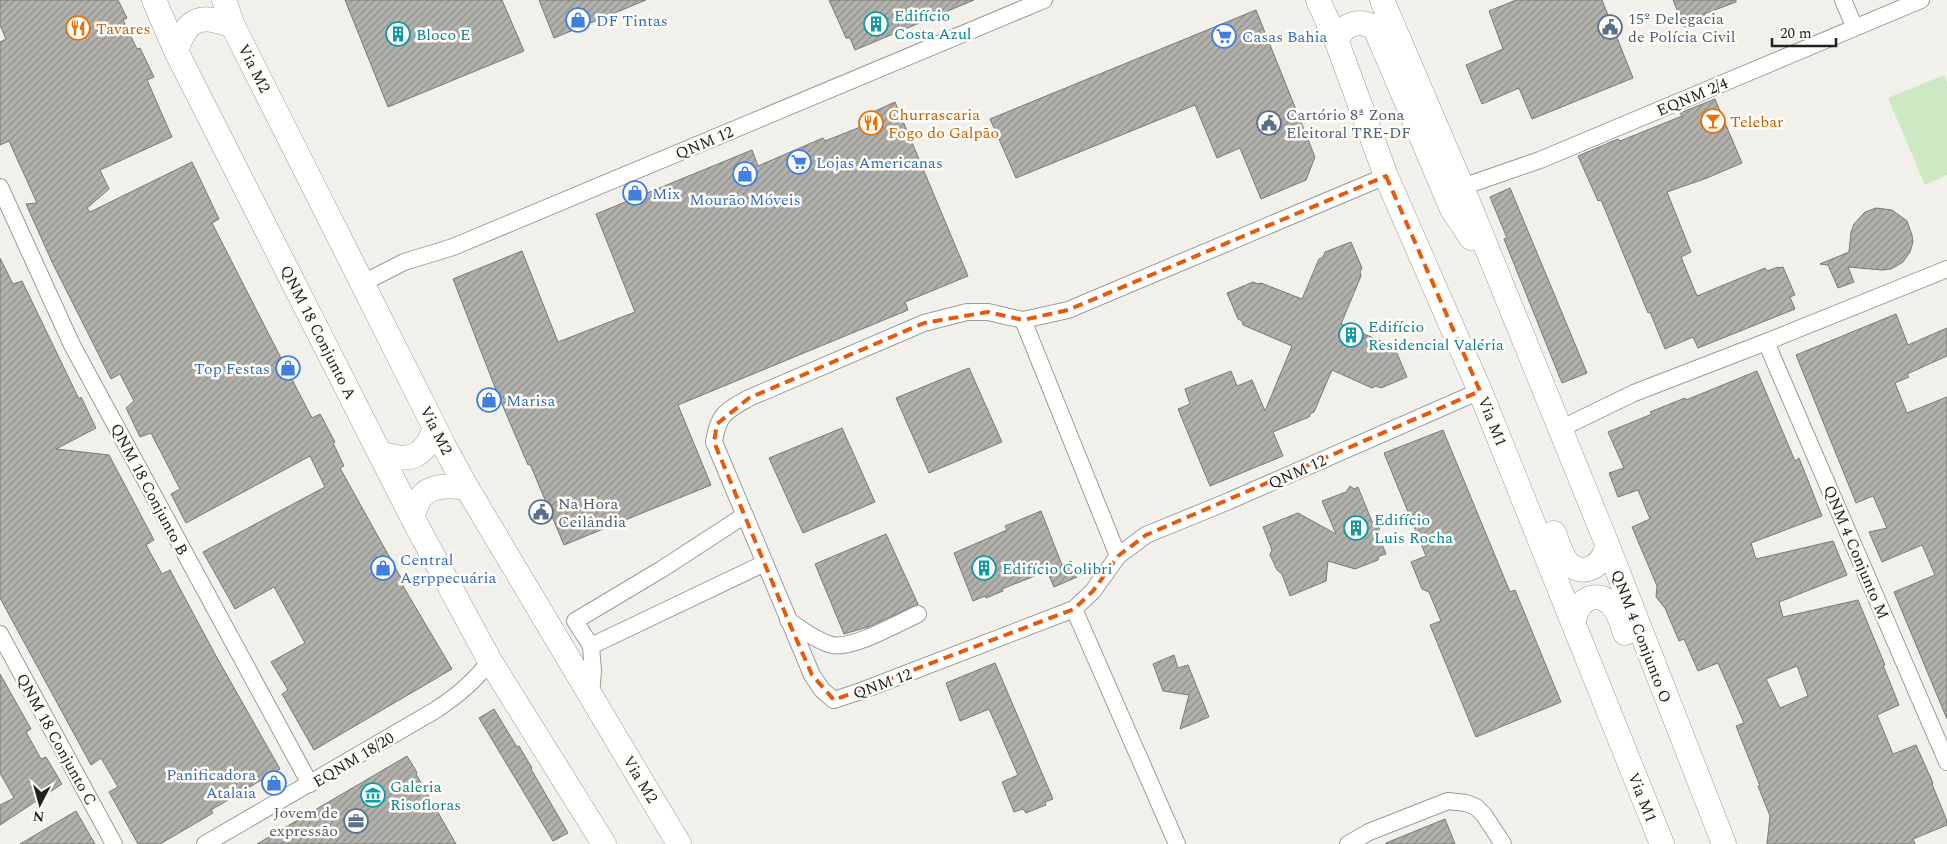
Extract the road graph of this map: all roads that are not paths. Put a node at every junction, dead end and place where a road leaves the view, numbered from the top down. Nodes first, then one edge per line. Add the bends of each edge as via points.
1 (154, 0) edge
2 (224, 0) edge
3 (1044, 0) edge
4 (1318, 0) edge
5 (1382, 0) edge
6 (1843, 0) edge
7 (1921, 0) edge
8 (234, 26) junction
9 (1854, 28) junction
10 (1337, 42) junction
11 (176, 51) junction
12 (1386, 176) junction
13 (0, 187) edge
14 (1462, 187) junction
15 (1947, 269) edge
16 (1496, 275) junction
17 (363, 283) junction
18 (1023, 320) junction
19 (1454, 331) junction
20 (1766, 342) junction
21 (1480, 391) junction
22 (435, 429) junction
23 (1560, 429) junction
24 (381, 453) junction
25 (467, 488) junction
26 (745, 515) junction
27 (412, 517) junction
28 (1606, 544) junction
29 (1118, 556) junction
30 (765, 563) junction
31 (1074, 609) junction
32 (918, 614) dead end
33 (788, 620) junction
34 (1574, 625) junction
35 (0, 634) edge
36 (591, 646) junction
37 (490, 661) junction
38 (591, 695) junction
39 (1947, 762) edge
40 (310, 784) junction
41 (1708, 805) junction
42 (114, 844) edge
43 (205, 844) edge
44 (604, 844) edge
45 (679, 844) edge
46 (1177, 844) edge
47 (1348, 844) edge
48 (1503, 844) edge
49 (1662, 844) edge
50 (1724, 844) edge

1 - 11 main road, QNM 18 Conjunto A
2 - 8 main road, Via M2
3 - 17 street, QNM 12 via 453,247 404,262
4 - 10 main road, Via M1
5 - 14 main road
6 - 9 street
7 - 9 street, EQNM 2/4
8 - 11 main road via 205,18 195,21 185,29
8 - 17 main road, Via M2
9 - 14 street, EQNM 2/4 via 1540,160
10 - 12 main road, Via M1
10 - 16 main road via 1342,30 1353,23 1365,23 1375,28 1452,209
11 - 24 main road, QNM 18 Conjunto A
12 - 18 street, QNM 12 via 1068,310
12 - 19 main road, Via M1
13 - 40 street, QNM 18 Conjunto B via 72,345
14 - 16 main road
15 - 20 street
16 - 23 main road
17 - 22 main road, Via M2
18 - 26 street, QNM 12 via 988,312 967,312 924,323 735,406 717,424 714,442
18 - 29 street
19 - 21 main road, Via M1
19 - 28 main road via 1495,388 1565,559 1577,569 1593,568 1604,559
20 - 23 street via 1634,393
20 - 39 street, QNM 4 Conjunto M
21 - 29 street, QNM 12 via 1146,535
21 - 34 main road, Via M1
22 - 24 main road via 420,453 410,458
22 - 25 main road, Via M2
23 - 28 main road, QNM 4 Conjunto O
24 - 27 main road, QNM 18 Conjunto A
25 - 27 main road via 452,486 424,493
25 - 38 main road, Via M2
26 - 30 street, QNM 12
26 - 36 street via 575,621
27 - 37 main road, QNM 18 Conjunto A
28 - 41 main road, QNM 4 Conjunto O
29 - 31 street, QNM 12 via 1093,592
30 - 33 street, QNM 12
30 - 36 street
31 - 33 street, QNM 12 via 834,700 812,675
31 - 46 street
32 - 33 street via 840,646 830,645
34 - 41 main road via 1575,610 1586,600 1602,599 1615,607 1677,764
34 - 49 main road, Via M1
35 - 42 street, QNM 18 Conjunto C
36 - 38 street
37 - 40 street, EQNM 18/20 via 477,679 456,697
37 - 44 main road
38 - 45 main road, Via M2
40 - 43 street, EQNM 18/20
41 - 50 main road, QNM 4 Conjunto O
47 - 48 street via 1369,832 1448,801 1476,807

